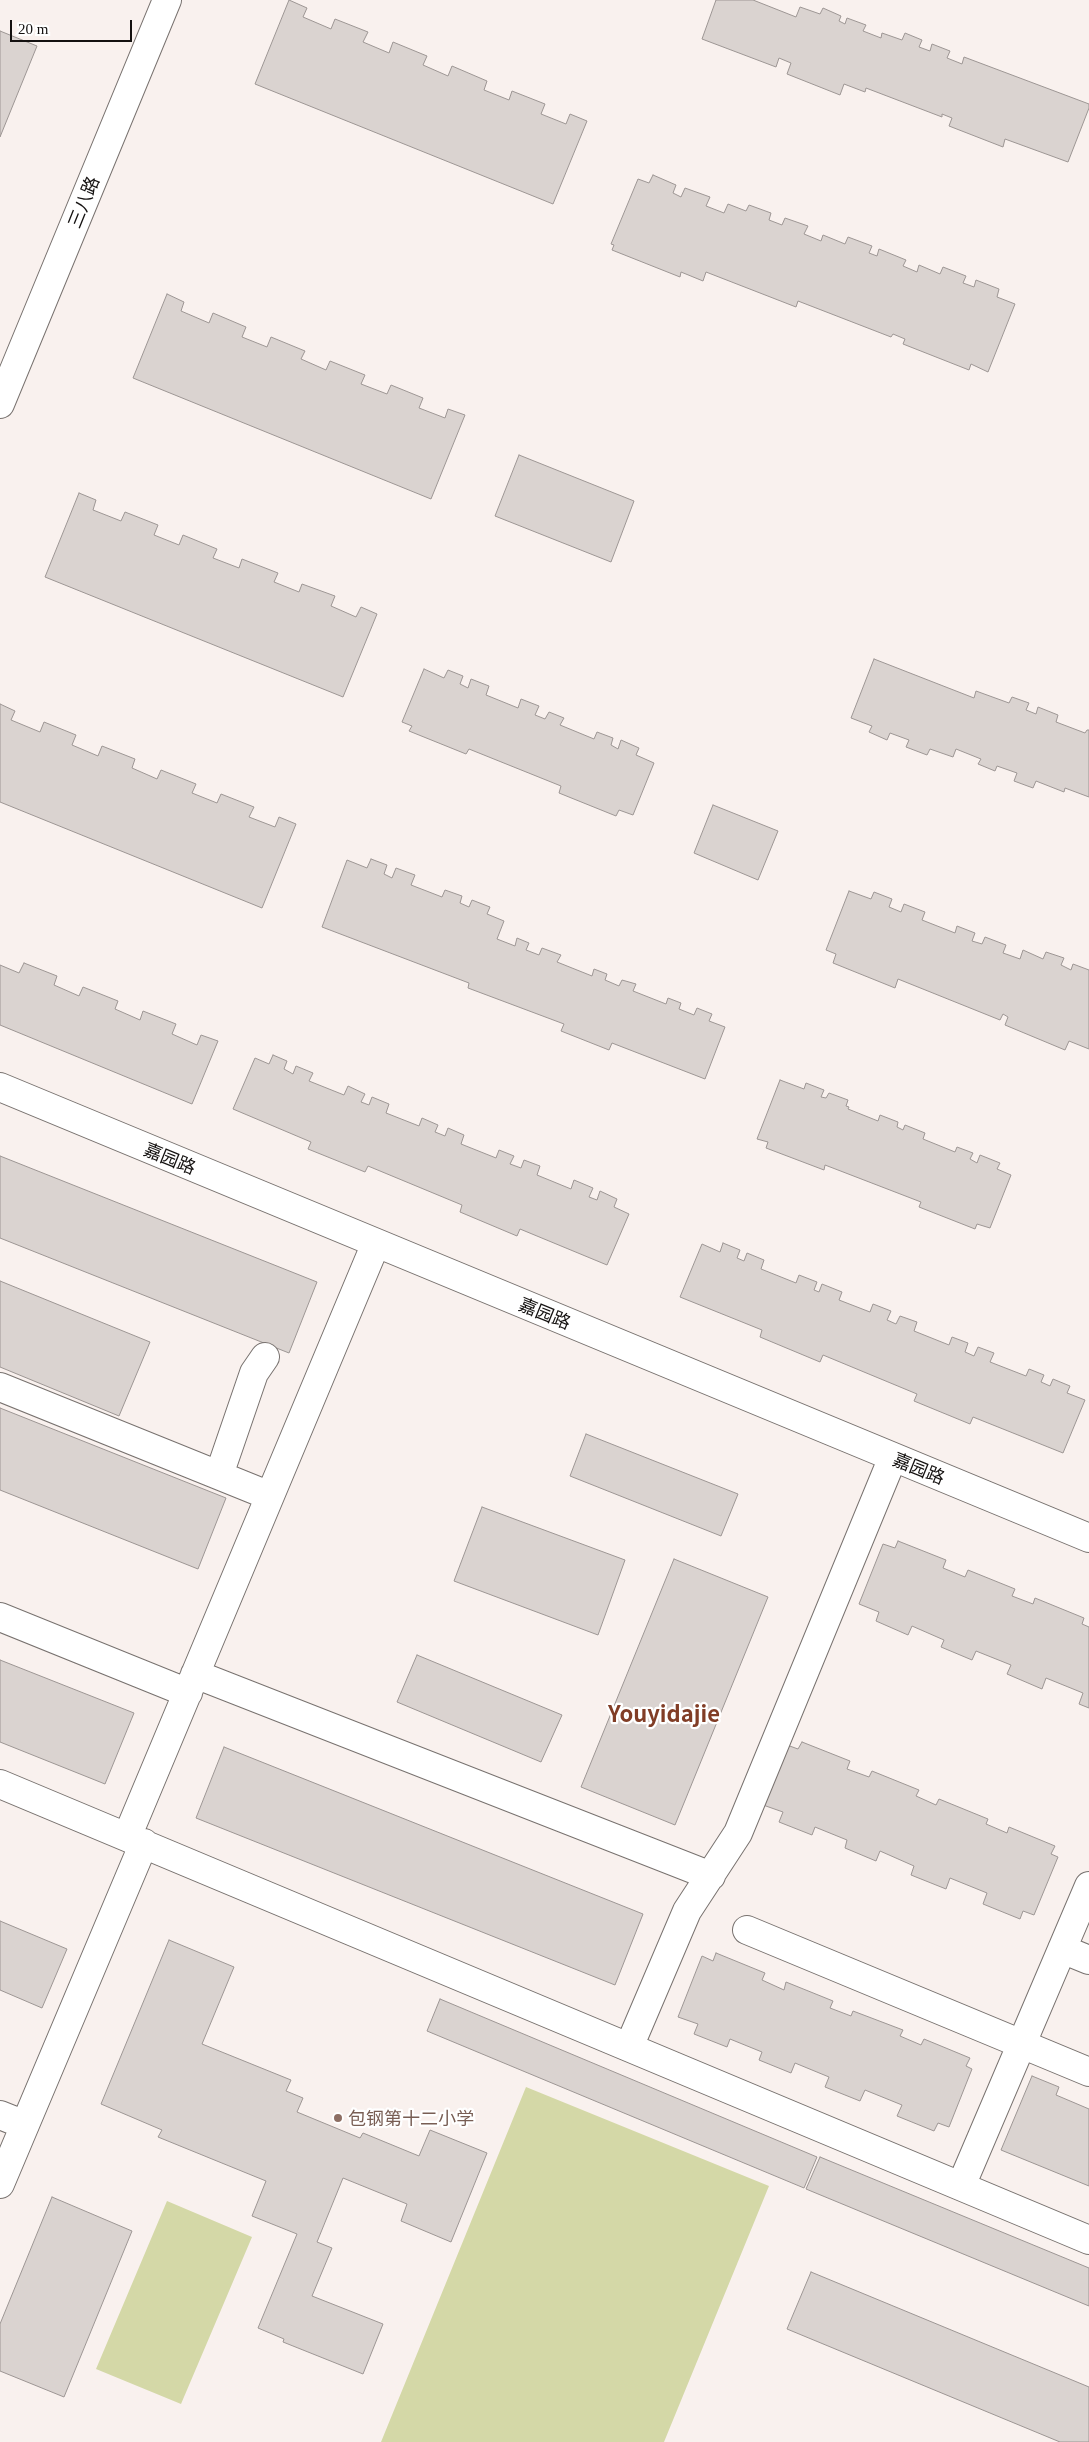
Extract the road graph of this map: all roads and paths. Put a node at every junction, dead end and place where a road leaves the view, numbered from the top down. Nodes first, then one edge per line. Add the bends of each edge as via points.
1 (167, 0) edge
2 (0, 404) edge
3 (0, 1087) edge
4 (376, 1243) junction
5 (265, 1358) dead end
6 (0, 1387) edge
7 (893, 1457) junction
8 (219, 1475) junction
9 (270, 1496) junction
10 (1089, 1538) edge
11 (0, 1617) edge
12 (192, 1683) junction
13 (0, 1784) edge
14 (135, 1840) junction
15 (711, 1876) junction
16 (1089, 1886) edge
17 (747, 1930) dead end
18 (1062, 1949) junction
19 (1089, 1960) edge
20 (1022, 2044) junction
21 (629, 2047) junction
22 (1089, 2072) edge
23 (12, 2120) edge
24 (0, 2184) edge
25 (961, 2186) junction
26 (1089, 2240) edge

1 - 2 street, 三八路
3 - 4 street, 嘉园路
4 - 7 street, 嘉园路
4 - 9 street
5 - 8 street via 254,1373
6 - 8 street
7 - 10 street, 嘉园路
7 - 15 street via 738,1833
8 - 9 street
9 - 12 street
11 - 12 street
12 - 14 street
12 - 15 street
13 - 14 street
14 - 21 street
14 - 23 street
15 - 21 street via 687,1911
16 - 18 street
17 - 20 street
18 - 19 street
18 - 20 street
20 - 22 street
20 - 25 street
21 - 25 street
23 - 24 street
25 - 26 street

